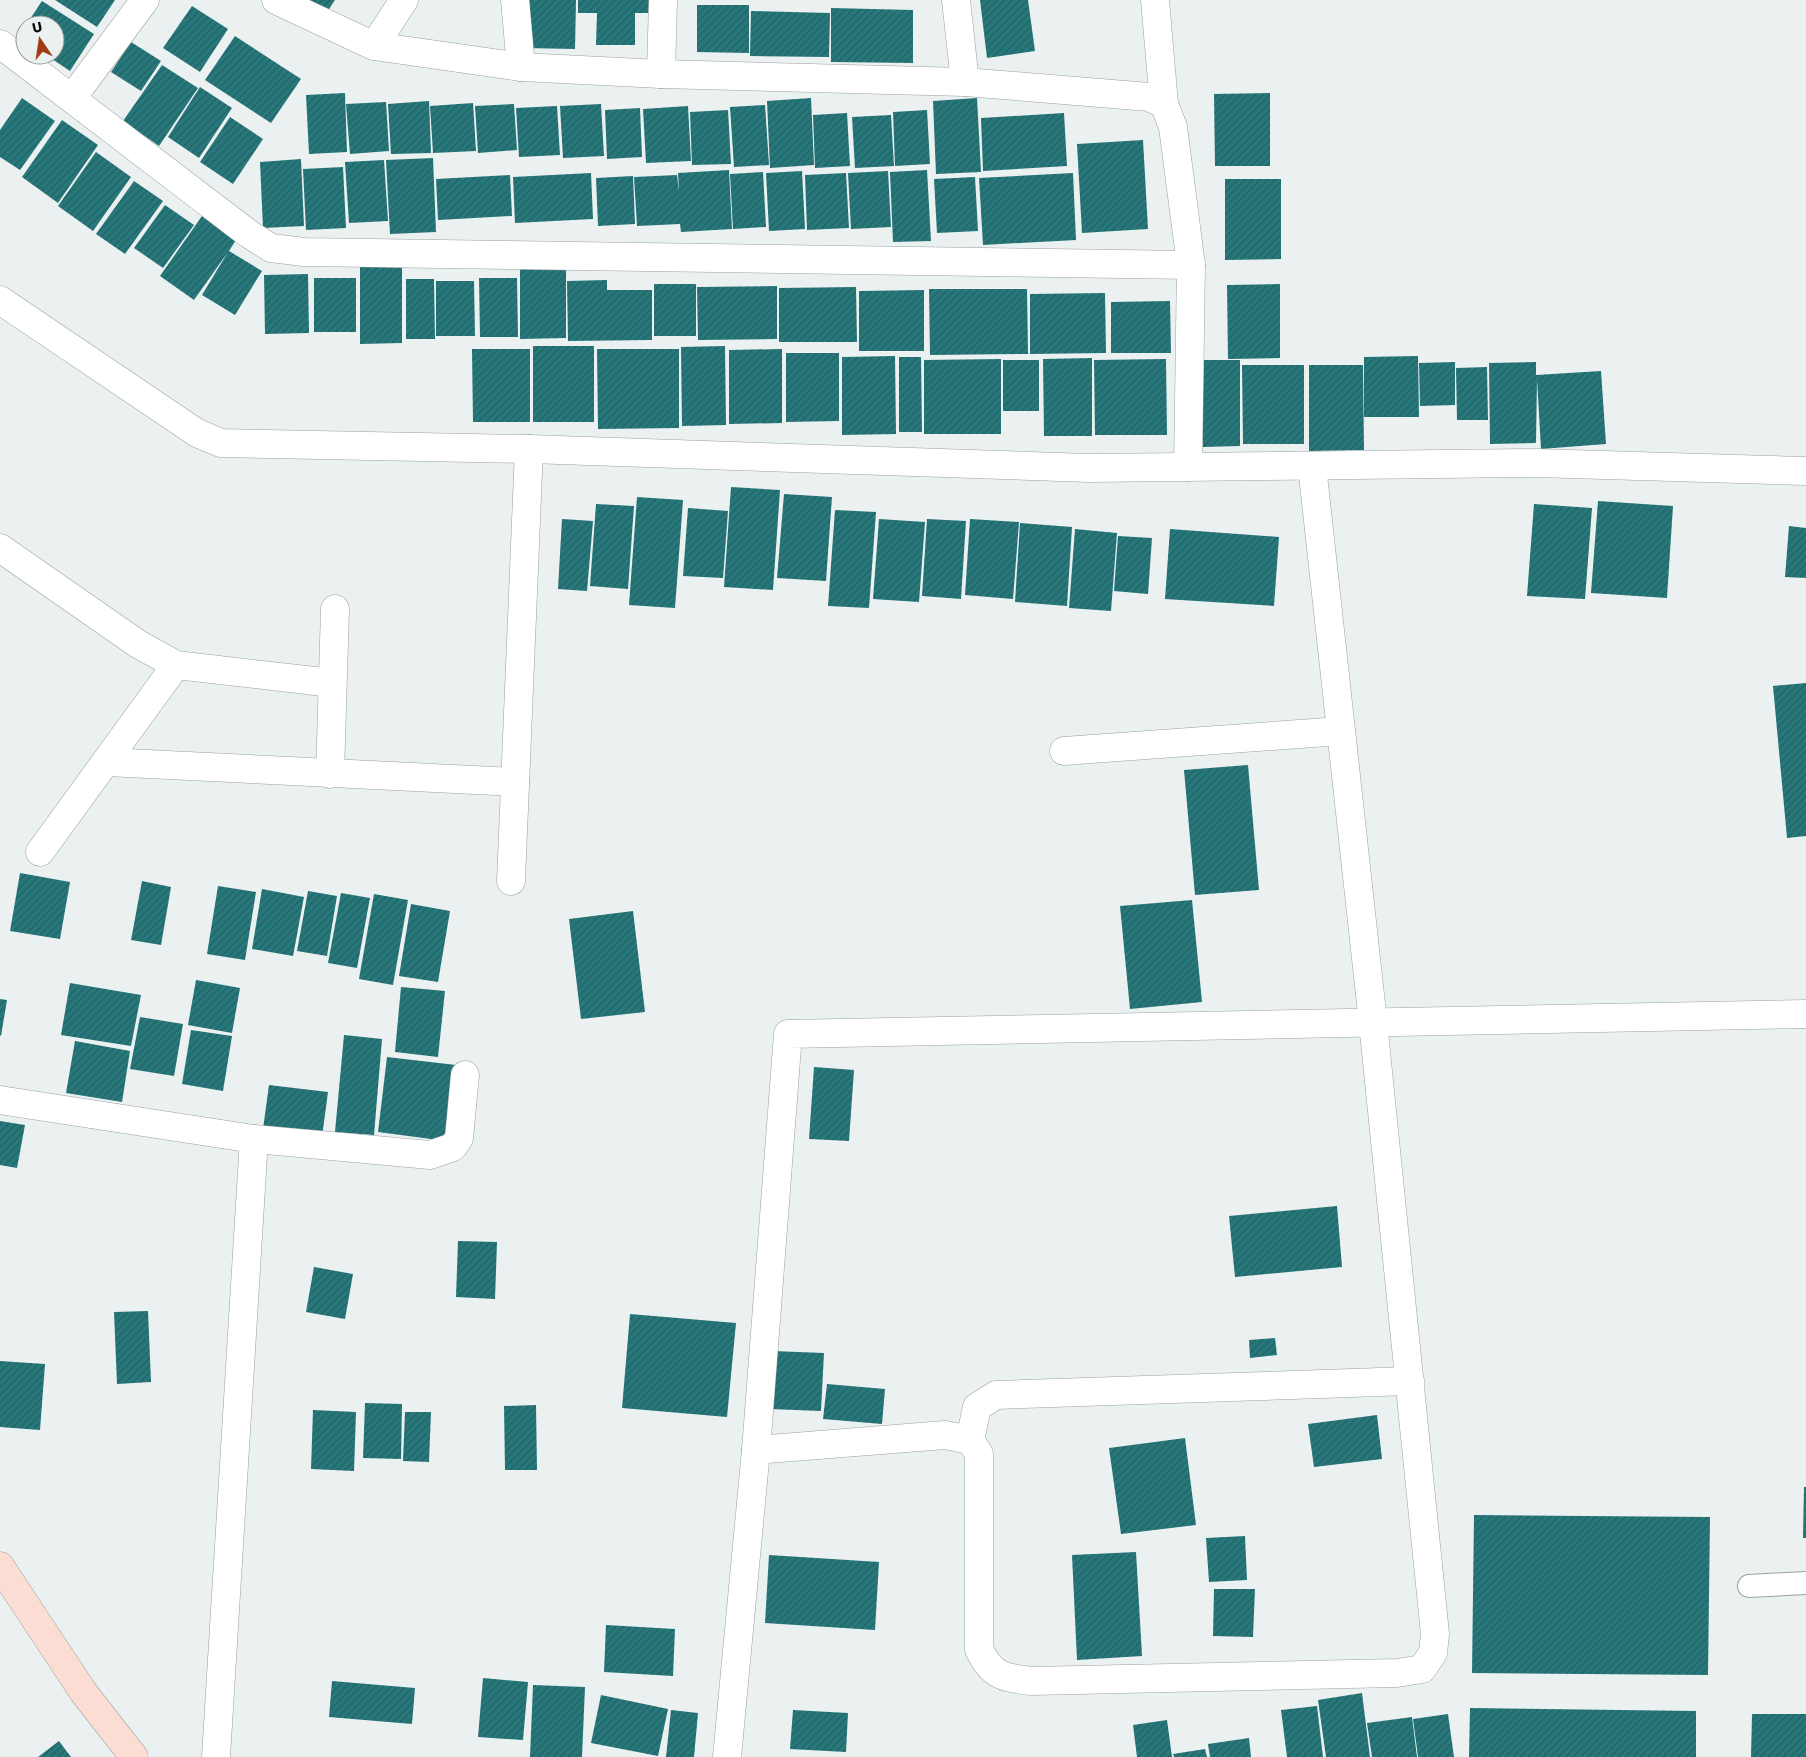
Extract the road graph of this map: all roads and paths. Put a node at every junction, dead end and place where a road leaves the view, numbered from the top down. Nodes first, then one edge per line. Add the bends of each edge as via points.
1 (145, 0) edge
2 (276, 0) edge
3 (404, 0) edge
4 (515, 0) edge
5 (663, 0) edge
6 (956, 0) edge
7 (1155, 0) edge
8 (0, 44) edge
9 (374, 46) junction
10 (521, 67) junction
11 (661, 74) junction
12 (965, 82) junction
13 (72, 98) junction
14 (1164, 104) junction
15 (1191, 265) junction
16 (0, 300) edge
17 (529, 449) junction
18 (1312, 466) junction
19 (1188, 467) junction
20 (1806, 471) edge
21 (4, 559) edge
22 (335, 609) dead end
23 (176, 665) junction
24 (332, 683) junction
25 (1341, 731) junction
26 (1064, 751) dead end
27 (106, 762) junction
28 (330, 774) junction
29 (515, 782) junction
30 (40, 852) dead end
31 (511, 881) dead end
32 (1806, 1014) edge
33 (1373, 1022) junction
34 (465, 1075) dead end
35 (0, 1100) edge
36 (254, 1140) junction
37 (1410, 1381) junction
38 (970, 1440) junction
39 (756, 1450) junction
40 (0, 1566) edge
41 (1806, 1583) edge
42 (1749, 1586) dead end
43 (134, 1757) edge
44 (216, 1757) edge
45 (727, 1757) edge

1 - 13 street
2 - 9 street
3 - 9 street
4 - 10 street
5 - 11 street
6 - 12 street
7 - 14 street
8 - 13 street
9 - 10 street
10 - 11 street
11 - 12 street
12 - 14 street via 1149,97
13 - 15 street via 248,234 271,248 304,252
14 - 15 street via 1173,127
15 - 19 street
16 - 17 street via 197,433 220,443
17 - 19 street via 1080,468
17 - 29 street
18 - 19 street
18 - 20 street via 1536,463
18 - 25 street
21 - 23 street
22 - 24 street
23 - 24 street
23 - 27 street
24 - 28 street
25 - 26 street
25 - 33 street
27 - 28 street
27 - 30 street
28 - 29 street
29 - 31 street
32 - 33 street
33 - 37 street
33 - 39 street via 788,1034
34 - 36 street via 461,1132 452,1147 443,1152 408,1154
35 - 36 street
36 - 44 street
37 - 38 street via 996,1395 977,1407
37 - 38 street via 1435,1634 1434,1653 1422,1669 1032,1681 1001,1674 986,1666 979,1649 979,1454
38 - 39 street via 945,1435
39 - 45 street
40 - 43 street via 84,1693
41 - 42 lane

